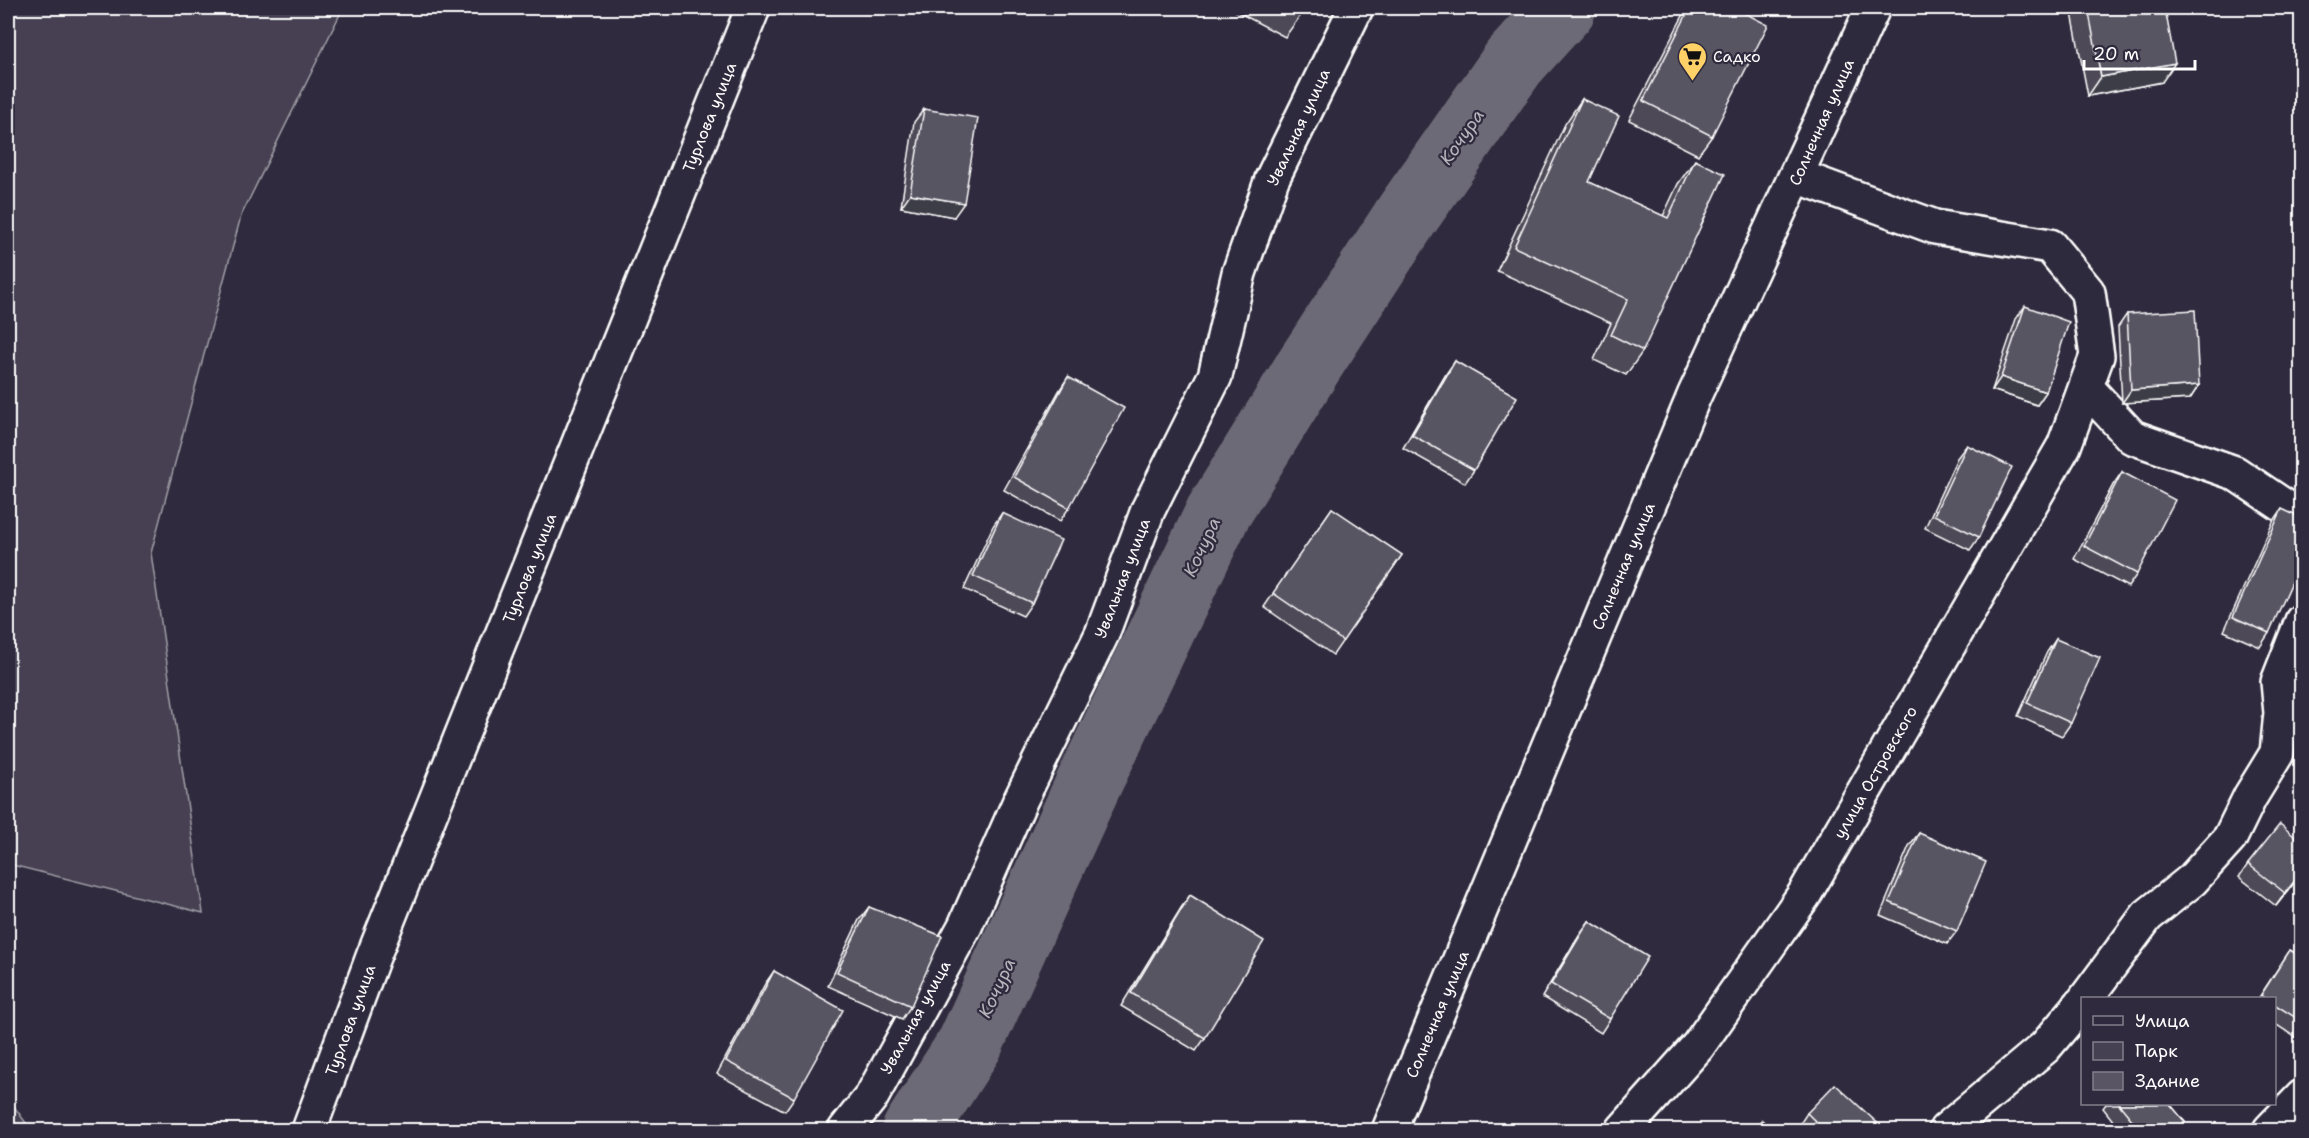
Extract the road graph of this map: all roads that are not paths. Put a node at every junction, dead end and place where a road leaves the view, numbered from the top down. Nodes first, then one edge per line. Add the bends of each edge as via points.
1 (753, 8) edge
2 (1356, 8) edge
3 (1874, 8) edge
4 (1797, 176) junction
5 (2086, 387) junction
6 (2301, 518) edge
7 (2301, 621) edge
8 (2090, 994) edge
9 (2081, 1005) edge
10 (2301, 1097) edge
11 (309, 1131) edge
12 (845, 1131) edge
13 (1389, 1131) edge
14 (1623, 1131) edge
15 (1946, 1131) edge
16 (2270, 1131) edge

1 - 11 street, Турлова улица via 373,957
2 - 12 street, Увальная улица via 1272,179 1239,273 1215,376 1148,510 1102,634 1020,801 965,927 872,1096
3 - 4 street, Солнечная улица
4 - 5 street, улица Островского via 1935,227 2050,246 2088,292 2097,356
4 - 13 street, Солнечная улица via 1694,396
5 - 6 street via 2132,437 2235,473
5 - 14 street, улица Островского via 2064,446 1804,896 1698,1046
7 - 8 street via 2278,682 2281,713 2277,753 2230,838 2192,880 2146,916
9 - 15 street via 2045,1047
10 - 16 street

